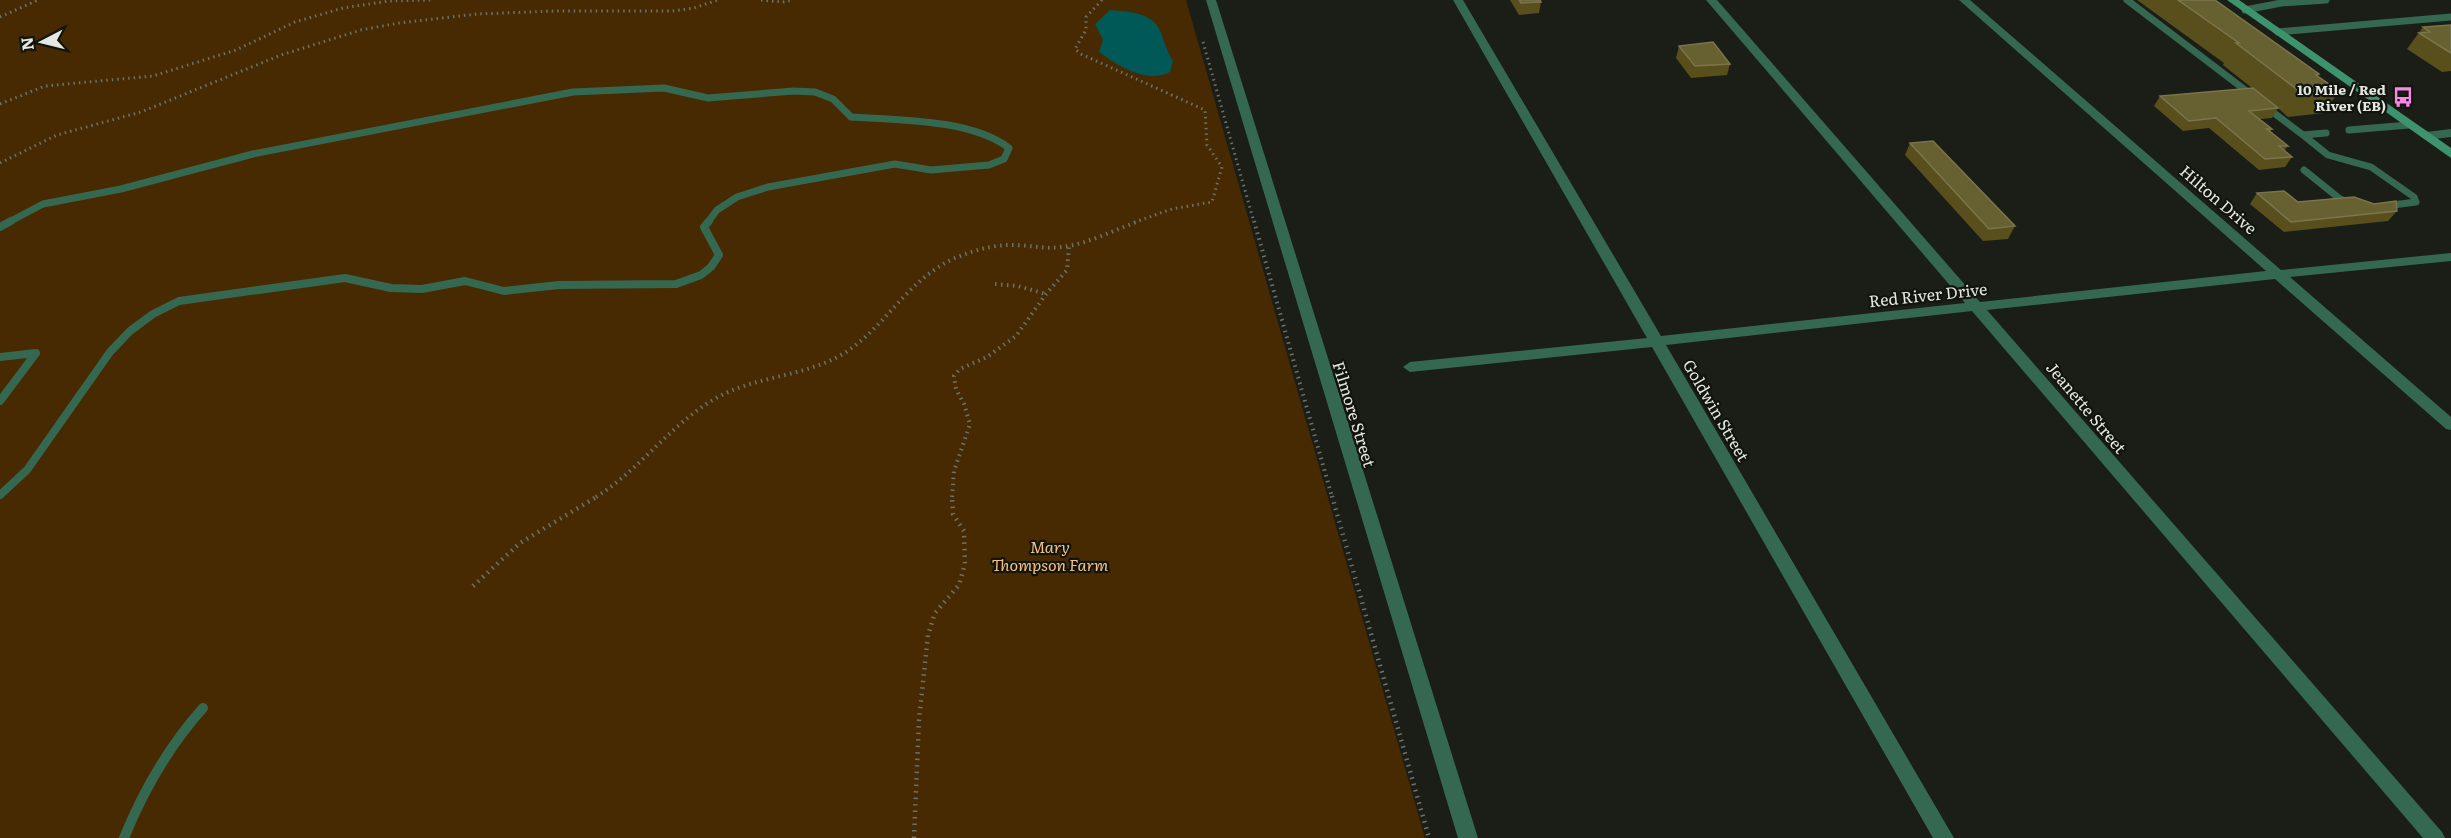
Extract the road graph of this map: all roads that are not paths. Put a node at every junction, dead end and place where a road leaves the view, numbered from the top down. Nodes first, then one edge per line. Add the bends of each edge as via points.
1 (1210, 0) edge
2 (1458, 0) edge
3 (1711, 0) edge
4 (1964, 0) edge
5 (2127, 0) edge
6 (2232, 0) edge
7 (2326, 0) edge
8 (2245, 9) junction
9 (2451, 16) edge
10 (2278, 32) junction
11 (2409, 125) junction
12 (2349, 130) dead end
13 (2326, 133) dead end
14 (2451, 133) edge
15 (2303, 135) junction
16 (2426, 136) junction
17 (2451, 154) edge
18 (2304, 170) dead end
19 (2357, 205) edge
20 (2376, 207) edge
21 (0, 227) edge
22 (2451, 257) edge
23 (2278, 273) junction
24 (1977, 307) junction
25 (1658, 343) junction
26 (0, 357) edge
27 (1410, 367) dead end
28 (0, 401) edge
29 (2451, 425) edge
30 (0, 495) edge
31 (202, 708) dead end
32 (124, 838) edge
33 (1468, 838) edge
34 (1944, 838) edge
35 (2435, 838) edge

1 - 33 street, Filmore Street
2 - 25 street, Goldwin Street
3 - 24 street, Jeanette Street
4 - 23 street, Hilton Drive
5 - 15 lane
6 - 8 main road
7 - 8 lane
8 - 10 main road
9 - 10 lane
10 - 11 main road
11 - 12 lane
11 - 16 main road
13 - 15 lane
14 - 16 street
15 - 20 lane via 2328,155 2371,167 2414,196 2416,202
16 - 17 main road
18 - 19 lane via 2340,199
21 - 30 lane via 43,204 121,189 253,154 573,92 664,88 708,98 815,92 833,99 851,117 938,123 997,139 1009,148 1004,159 988,165 931,170 895,164 768,187 737,197 717,210 704,227 719,255 712,268 695,280 676,285 559,285 504,291 465,281 422,289 345,278 179,301 158,309 111,349 26,471
22 - 23 street, Red River Drive
23 - 24 street, Red River Drive
23 - 29 street, Hilton Drive
24 - 25 street, Red River Drive
24 - 35 street, Jeanette Street
25 - 27 street, Red River Drive
25 - 34 street, Goldwin Street
26 - 28 lane via 36,353
31 - 32 lane via 162,757

